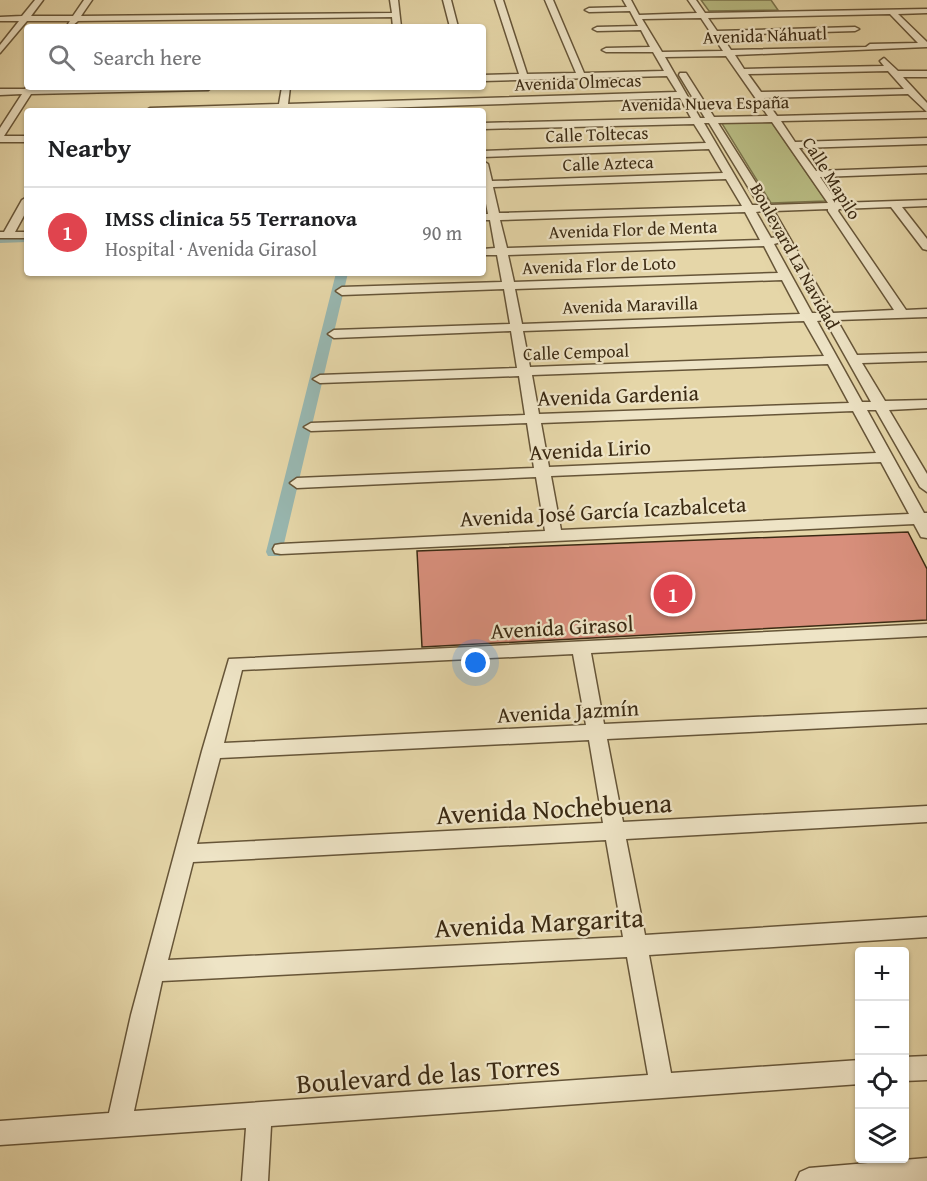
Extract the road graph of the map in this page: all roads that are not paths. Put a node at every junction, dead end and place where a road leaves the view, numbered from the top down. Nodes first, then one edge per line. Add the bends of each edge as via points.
1 (39, 0) edge
2 (88, 0) edge
3 (447, 0) edge
4 (499, 0) edge
5 (549, 0) edge
6 (692, 0) edge
7 (394, 1) edge
8 (634, 6) edge
9 (589, 10) dead end
10 (838, 11) junction
11 (891, 11) junction
12 (927, 11) edge
13 (296, 12) junction
14 (194, 13) junction
15 (702, 14) junction
16 (396, 15) junction
17 (244, 16) junction
18 (648, 16) junction
19 (76, 18) junction
20 (141, 18) junction
21 (0, 19) edge
22 (25, 19) junction
23 (72, 24) edge
24 (138, 24) edge
25 (190, 24) edge
26 (242, 24) edge
27 (293, 24) edge
28 (397, 24) edge
29 (453, 24) edge
30 (644, 28) junction
31 (597, 29) dead end
32 (855, 29) junction
33 (715, 33) junction
34 (926, 45) edge
35 (871, 47) junction
36 (606, 50) dead end
37 (0, 51) edge
38 (658, 52) junction
39 (729, 53) junction
40 (671, 55) junction
41 (879, 56) junction
42 (891, 56) dead end
43 (893, 71) junction
44 (742, 72) junction
45 (670, 73) junction
46 (927, 74) edge
47 (581, 75) junction
48 (524, 77) junction
49 (486, 78) edge
50 (24, 90) edge
51 (28, 90) edge
52 (117, 90) edge
53 (196, 90) edge
54 (285, 90) edge
55 (0, 92) edge
56 (913, 93) junction
57 (927, 94) edge
58 (682, 95) junction
59 (758, 95) junction
60 (160, 99) edge
61 (470, 102) edge
62 (271, 108) edge
63 (283, 108) edge
64 (310, 108) edge
65 (927, 109) edge
66 (13, 115) junction
67 (24, 115) edge
68 (927, 115) edge
69 (774, 118) junction
70 (697, 120) junction
71 (711, 120) junction
72 (486, 126) edge
73 (0, 137) edge
74 (24, 139) edge
75 (927, 141) edge
76 (792, 145) junction
77 (712, 146) junction
78 (486, 154) edge
79 (927, 170) edge
80 (813, 174) junction
81 (729, 176) junction
82 (486, 179) edge
83 (487, 184) junction
84 (927, 203) edge
85 (894, 204) junction
86 (24, 205) edge
87 (835, 206) junction
88 (749, 209) junction
89 (767, 209) junction
90 (489, 219) edge
91 (4, 235) edge
92 (24, 235) edge
93 (784, 238) junction
94 (768, 243) junction
95 (927, 247) edge
96 (486, 252) edge
97 (502, 252) junction
98 (786, 276) junction
99 (509, 286) junction
100 (342, 291) dead end
101 (927, 313) edge
102 (903, 314) junction
103 (829, 316) junction
104 (808, 317) junction
105 (516, 327) junction
106 (334, 334) dead end
107 (927, 357) edge
108 (853, 359) junction
109 (832, 360) junction
110 (524, 371) junction
111 (320, 379) dead end
112 (927, 404) edge
113 (880, 406) junction
114 (858, 407) junction
115 (533, 419) junction
116 (311, 427) dead end
117 (927, 455) edge
118 (909, 456) junction
119 (885, 457) junction
120 (542, 472) junction
121 (297, 483) dead end
122 (927, 487) edge
123 (923, 518) edge
124 (927, 533) edge
125 (554, 536) junction
126 (281, 549) dead end
127 (927, 630) edge
128 (581, 648) junction
129 (927, 716) edge
130 (597, 734) junction
131 (211, 751) junction
132 (927, 814) edge
133 (615, 832) junction
134 (184, 854) junction
135 (927, 927) edge
136 (636, 946) junction
137 (154, 971) junction
138 (927, 1068) edge
139 (909, 1069) edge
140 (855, 1072) edge
141 (662, 1087) junction
142 (259, 1116) junction
143 (119, 1123) junction
144 (0, 1133) edge
145 (927, 1170) edge
146 (255, 1181) edge
147 (809, 1181) edge

1 - 22 street
2 - 19 street
3 - 29 street
4 - 48 street
5 - 47 street
6 - 15 street, Calle Mapilo
7 - 16 street
8 - 9 street
8 - 18 street, Boulevard La Navidad
8 - 18 street
8 - 30 street, Boulevard La Navidad
10 - 11 street
10 - 15 street via 826,8
10 - 32 street
11 - 12 street
11 - 34 street
13 - 16 street
13 - 17 street
13 - 27 street
14 - 17 street
14 - 20 street
14 - 25 street
15 - 18 street
15 - 33 street, Calle Mapilo
16 - 28 street
17 - 26 street
18 - 40 street, Boulevard La Navidad
19 - 20 street
19 - 22 street
19 - 23 street
20 - 24 street
21 - 22 street
22 - 37 street
30 - 31 street
30 - 38 street, Boulevard La Navidad
32 - 33 street
32 - 35 street
33 - 39 street, Calle Mapilo
34 - 35 street, Avenida Náhuatl
35 - 39 street, Avenida Náhuatl
35 - 41 street
36 - 38 street, Avenida Náhuatl
38 - 40 street, Avenida Náhuatl
38 - 45 street, Boulevard La Navidad
39 - 40 street, Avenida Náhuatl
39 - 44 street, Calle Mapilo
40 - 71 street, Boulevard La Navidad
41 - 42 street
41 - 43 street
43 - 44 street
43 - 46 street
43 - 56 street
44 - 59 street, Calle Mapilo
45 - 47 street
45 - 58 street, Boulevard La Navidad
47 - 48 street
48 - 49 street
50 - 55 street
51 - 66 street
52 - 60 street
53 - 60 street
54 - 63 street
56 - 57 street
56 - 59 street
56 - 65 street
58 - 61 street, Avenida Olmecas
58 - 70 street, Boulevard La Navidad
59 - 69 street, Calle Mapilo
60 - 62 street, Avenida Olmecas
61 - 64 street, Avenida Olmecas
66 - 67 street
66 - 73 street
68 - 69 street, Avenida Nueva España
69 - 71 street, Avenida Nueva España
69 - 76 street, Calle Mapilo
70 - 71 street, Avenida Nueva España
70 - 72 street, Avenida Nueva España
70 - 77 street, Boulevard La Navidad
71 - 89 street, Boulevard La Navidad
73 - 74 street
75 - 76 street
76 - 80 street, Calle Mapilo
77 - 78 street, Calle Toltecas
77 - 81 street, Boulevard La Navidad
79 - 80 street
80 - 87 street, Calle Mapilo
81 - 83 street, Calle Azteca
81 - 88 street, Boulevard La Navidad
82 - 83 street
83 - 90 street
84 - 85 street
85 - 87 street
85 - 95 street
86 - 91 street
87 - 89 street
87 - 102 street, Calle Mapilo via 833,211
88 - 89 street
88 - 90 street
88 - 94 street, Boulevard La Navidad
89 - 93 street, Boulevard La Navidad
90 - 97 street
91 - 92 street
93 - 94 street, Avenida Flor de Menta
93 - 103 street, Boulevard La Navidad
94 - 97 street, Avenida Flor de Menta
94 - 98 street, Boulevard La Navidad
96 - 97 street, Avenida Flor de Menta
97 - 99 street
98 - 99 street, Avenida Flor de Loto
98 - 104 street, Boulevard La Navidad
99 - 100 street, Avenida Flor de Loto
99 - 105 street
101 - 102 street, Avenida Maravilla
102 - 103 street, Avenida Maravilla
103 - 104 street, Avenida Maravilla
103 - 108 street, Boulevard La Navidad
104 - 105 street, Avenida Maravilla
104 - 109 street, Boulevard La Navidad
105 - 106 street, Avenida Maravilla
105 - 110 street
107 - 108 street
108 - 113 street, Boulevard La Navidad
109 - 110 street, Calle Cempoal
109 - 114 street, Boulevard La Navidad
110 - 111 street, Calle Cempoal
110 - 115 street
112 - 113 street, Avenida Gardenia
113 - 114 street, Avenida Gardenia
113 - 118 street, Boulevard La Navidad
114 - 115 street, Avenida Gardenia
114 - 119 street, Boulevard La Navidad
115 - 116 street, Avenida Gardenia
115 - 120 street
117 - 118 street
118 - 122 street, Boulevard La Navidad
119 - 120 street, Avenida Lirio
119 - 123 street, Boulevard La Navidad
120 - 121 street, Avenida Lirio
120 - 125 street
123 - 124 street, Boulevard La Navidad
123 - 125 street, Avenida José García Icazbalceta
125 - 126 street, Avenida José García Icazbalceta
127 - 128 street, Avenida Girasol
128 - 130 street
128 - 131 street, Avenida Girasol via 235,664
129 - 130 street, Avenida Jazmín
130 - 131 street, Avenida Jazmín
130 - 133 street
131 - 134 street
132 - 133 street, Avenida Nochebuena
133 - 134 street, Avenida Nochebuena
133 - 136 street
134 - 137 street
135 - 136 street, Avenida Margarita
136 - 137 street, Avenida Margarita
136 - 141 street
137 - 143 street
138 - 139 street
140 - 141 street, Boulevard de las Torres
141 - 142 street, Boulevard de las Torres
142 - 143 street, Boulevard de las Torres
142 - 146 street
143 - 144 street, Boulevard de las Torres
145 - 147 street

